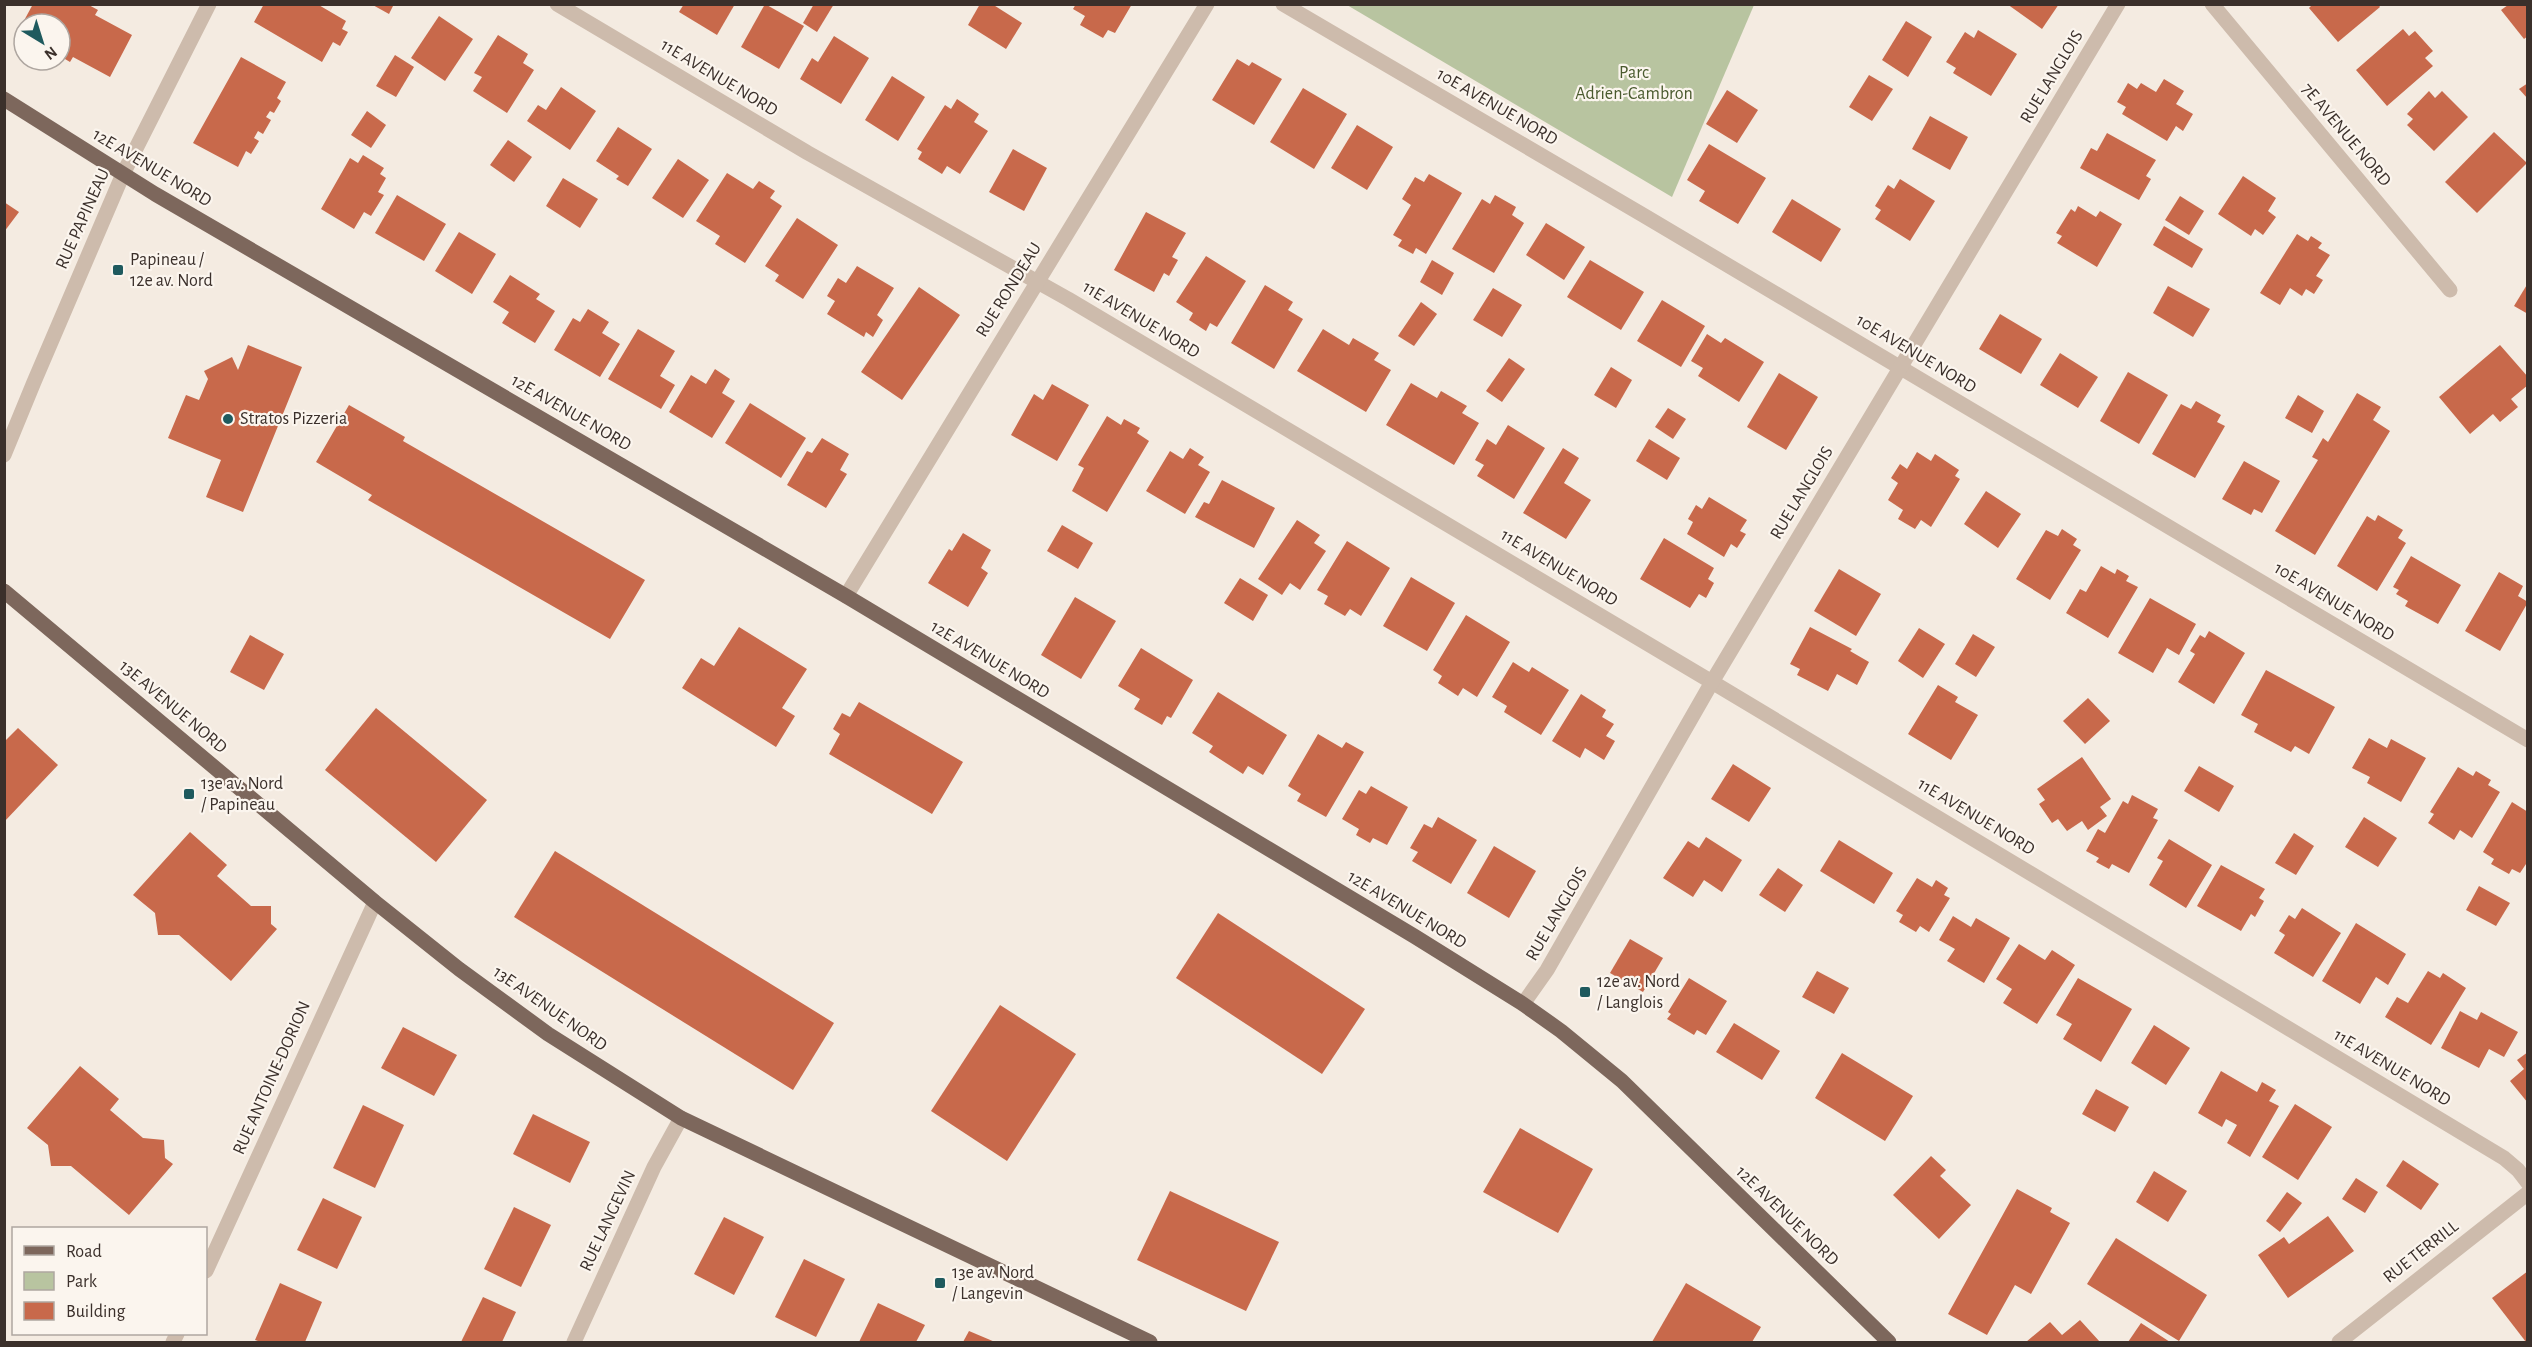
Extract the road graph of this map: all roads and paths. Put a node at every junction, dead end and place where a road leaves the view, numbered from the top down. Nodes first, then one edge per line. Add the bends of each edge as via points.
1 (209, 4) edge
2 (557, 4) edge
3 (1207, 4) edge
4 (1283, 4) edge
5 (2118, 4) edge
6 (2212, 4) edge
7 (4, 99) edge
8 (123, 174) junction
9 (1038, 281) junction
10 (2450, 290) dead end
11 (1900, 367) junction
12 (4, 456) edge
13 (4, 591) edge
14 (846, 596) junction
15 (1712, 682) junction
16 (2528, 740) edge
17 (375, 902) junction
18 (1523, 1004) junction
19 (681, 1118) junction
20 (2528, 1183) edge
21 (2528, 1193) edge
22 (207, 1269) edge
23 (574, 1342) edge
24 (1150, 1342) edge
25 (1889, 1342) edge
26 (2339, 1342) edge

1 - 8 street, RUE PAPINEAU
2 - 9 street, 11E AVENUE NORD via 808,153
3 - 9 street, RUE RONDEAU
4 - 11 street, 10E AVENUE NORD
5 - 11 street, RUE LANGLOIS
6 - 10 street, 7E AVENUE NORD
7 - 8 main road, 12E AVENUE NORD
8 - 12 street, RUE PAPINEAU
8 - 14 main road, 12E AVENUE NORD
9 - 14 street, RUE RONDEAU
9 - 15 street, 11E AVENUE NORD
11 - 15 street, RUE LANGLOIS
11 - 16 street, 10E AVENUE NORD
13 - 17 main road, 13E AVENUE NORD
14 - 18 main road, 12E AVENUE NORD
15 - 18 street, RUE LANGLOIS via 1553,960
15 - 20 street, 11E AVENUE NORD via 2504,1158
17 - 19 main road, 13E AVENUE NORD via 548,1034
17 - 22 street, RUE ANTOINE-DORION
18 - 25 main road, 12E AVENUE NORD via 1622,1081
19 - 23 street, RUE LANGEVIN via 654,1167
19 - 24 main road, 13E AVENUE NORD
21 - 26 street, RUE TERRILL

